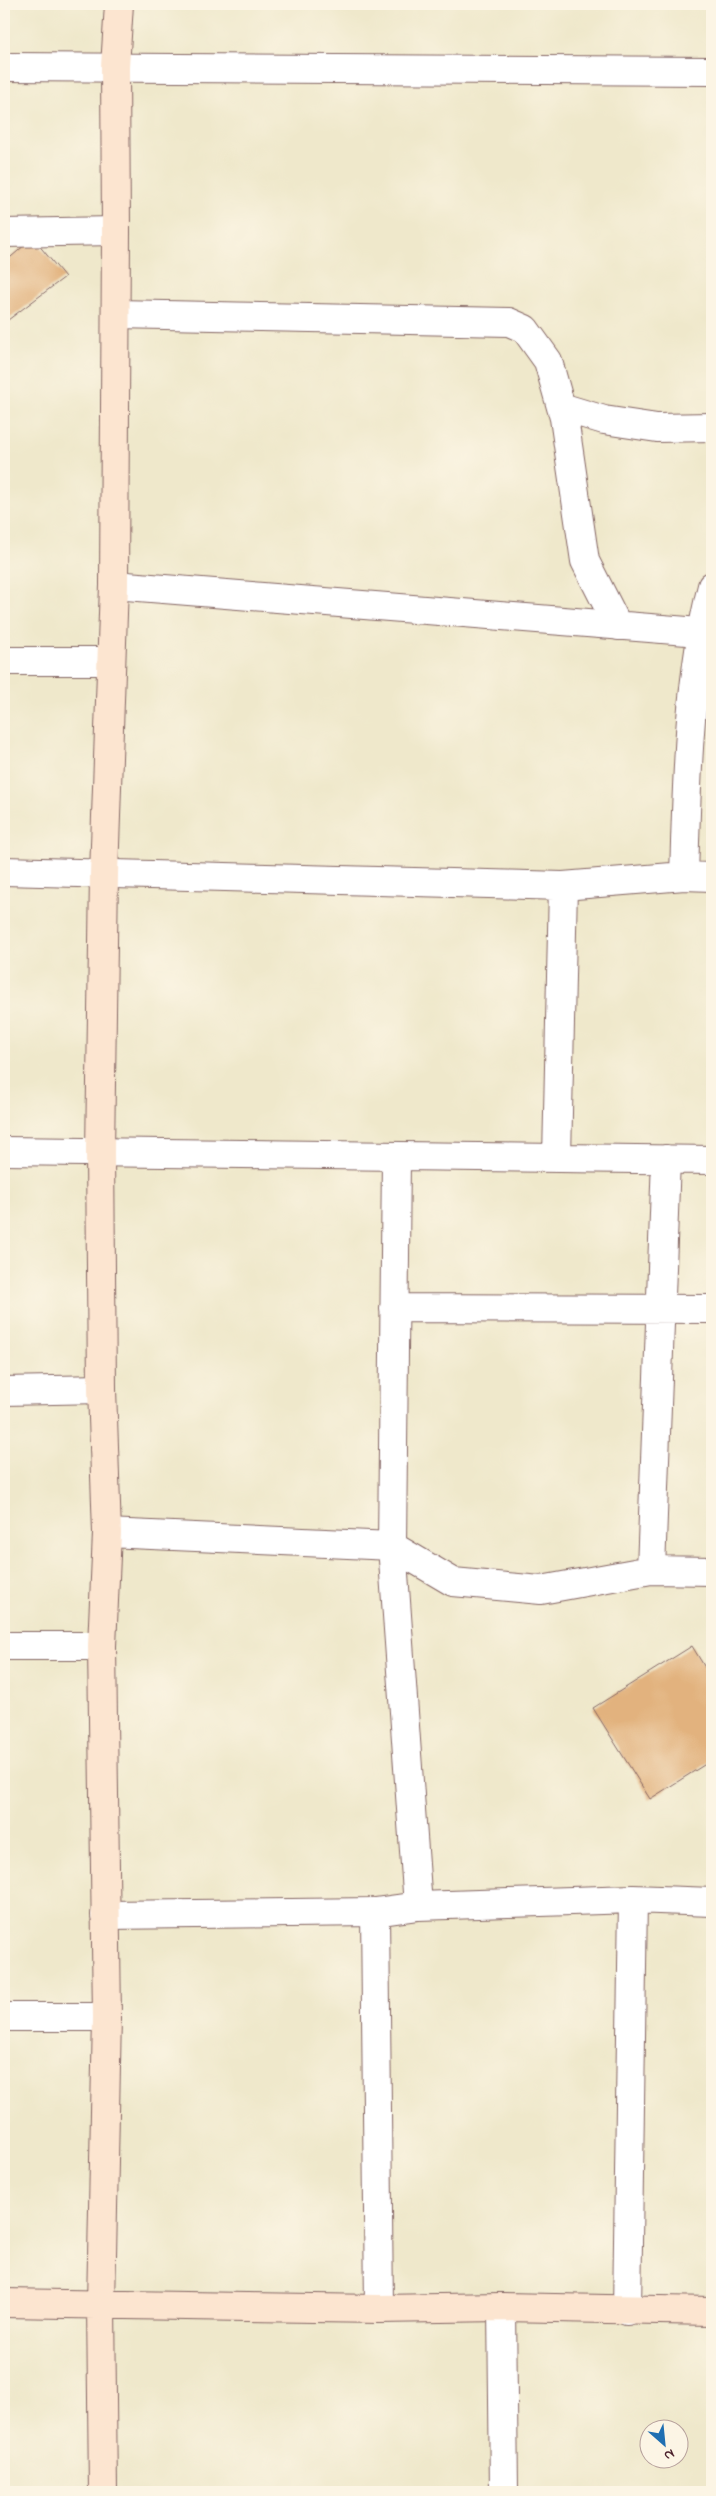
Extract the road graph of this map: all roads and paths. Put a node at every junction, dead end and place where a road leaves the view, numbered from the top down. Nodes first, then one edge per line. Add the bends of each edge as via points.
1 (119, 4) edge
2 (4, 67) edge
3 (115, 67) junction
4 (712, 71) edge
5 (116, 231) junction
6 (4, 233) edge
7 (116, 314) junction
8 (561, 408) junction
9 (712, 427) edge
10 (114, 585) junction
11 (712, 586) edge
12 (618, 626) junction
13 (706, 633) edge
14 (4, 661) edge
15 (111, 661) junction
16 (4, 871) edge
17 (104, 874) junction
18 (684, 876) junction
19 (712, 877) edge
20 (563, 886) junction
21 (4, 1151) edge
22 (100, 1152) junction
23 (396, 1158) junction
24 (557, 1158) junction
25 (666, 1159) junction
26 (712, 1160) edge
27 (394, 1308) junction
28 (659, 1308) junction
29 (712, 1308) edge
30 (102, 1389) junction
31 (4, 1391) edge
32 (107, 1533) junction
33 (392, 1546) junction
34 (651, 1570) junction
35 (712, 1571) edge
36 (4, 1646) edge
37 (102, 1646) junction
38 (634, 1899) junction
39 (712, 1902) edge
40 (418, 1906) junction
41 (375, 1912) junction
42 (105, 1915) junction
43 (4, 2017) edge
44 (107, 2017) junction
45 (4, 2303) edge
46 (101, 2304) junction
47 (502, 2307) junction
48 (379, 2309) junction
49 (627, 2311) junction
50 (712, 2311) edge
51 (103, 2492) edge
52 (504, 2492) edge

1 - 3 street
2 - 3 street
3 - 4 street
3 - 5 street
5 - 6 street
5 - 7 street
7 - 8 street via 509,322 525,329 548,361
7 - 10 street
8 - 9 street via 604,420 657,428
8 - 12 street via 585,561
10 - 12 street
10 - 15 street
11 - 13 street
12 - 13 street
13 - 18 street via 688,754
14 - 15 street
15 - 17 street
16 - 17 street
17 - 20 street
17 - 22 street
18 - 19 street
18 - 20 street
20 - 24 street
21 - 22 street
22 - 23 street
22 - 30 street
23 - 24 street
23 - 27 street
24 - 25 street
25 - 26 street
25 - 28 street
27 - 28 street
27 - 33 street
28 - 29 street
28 - 34 street
30 - 31 street
30 - 32 street
32 - 33 street
32 - 37 street
33 - 34 street via 453,1582 540,1590
33 - 40 street
34 - 35 street
36 - 37 street
37 - 42 street
38 - 39 street
38 - 40 street
38 - 49 street
40 - 41 street
41 - 42 street
41 - 48 street
42 - 44 street
43 - 44 street
44 - 46 street
45 - 46 street
46 - 48 street
46 - 51 street
47 - 48 street
47 - 49 street
47 - 52 street
49 - 50 street

